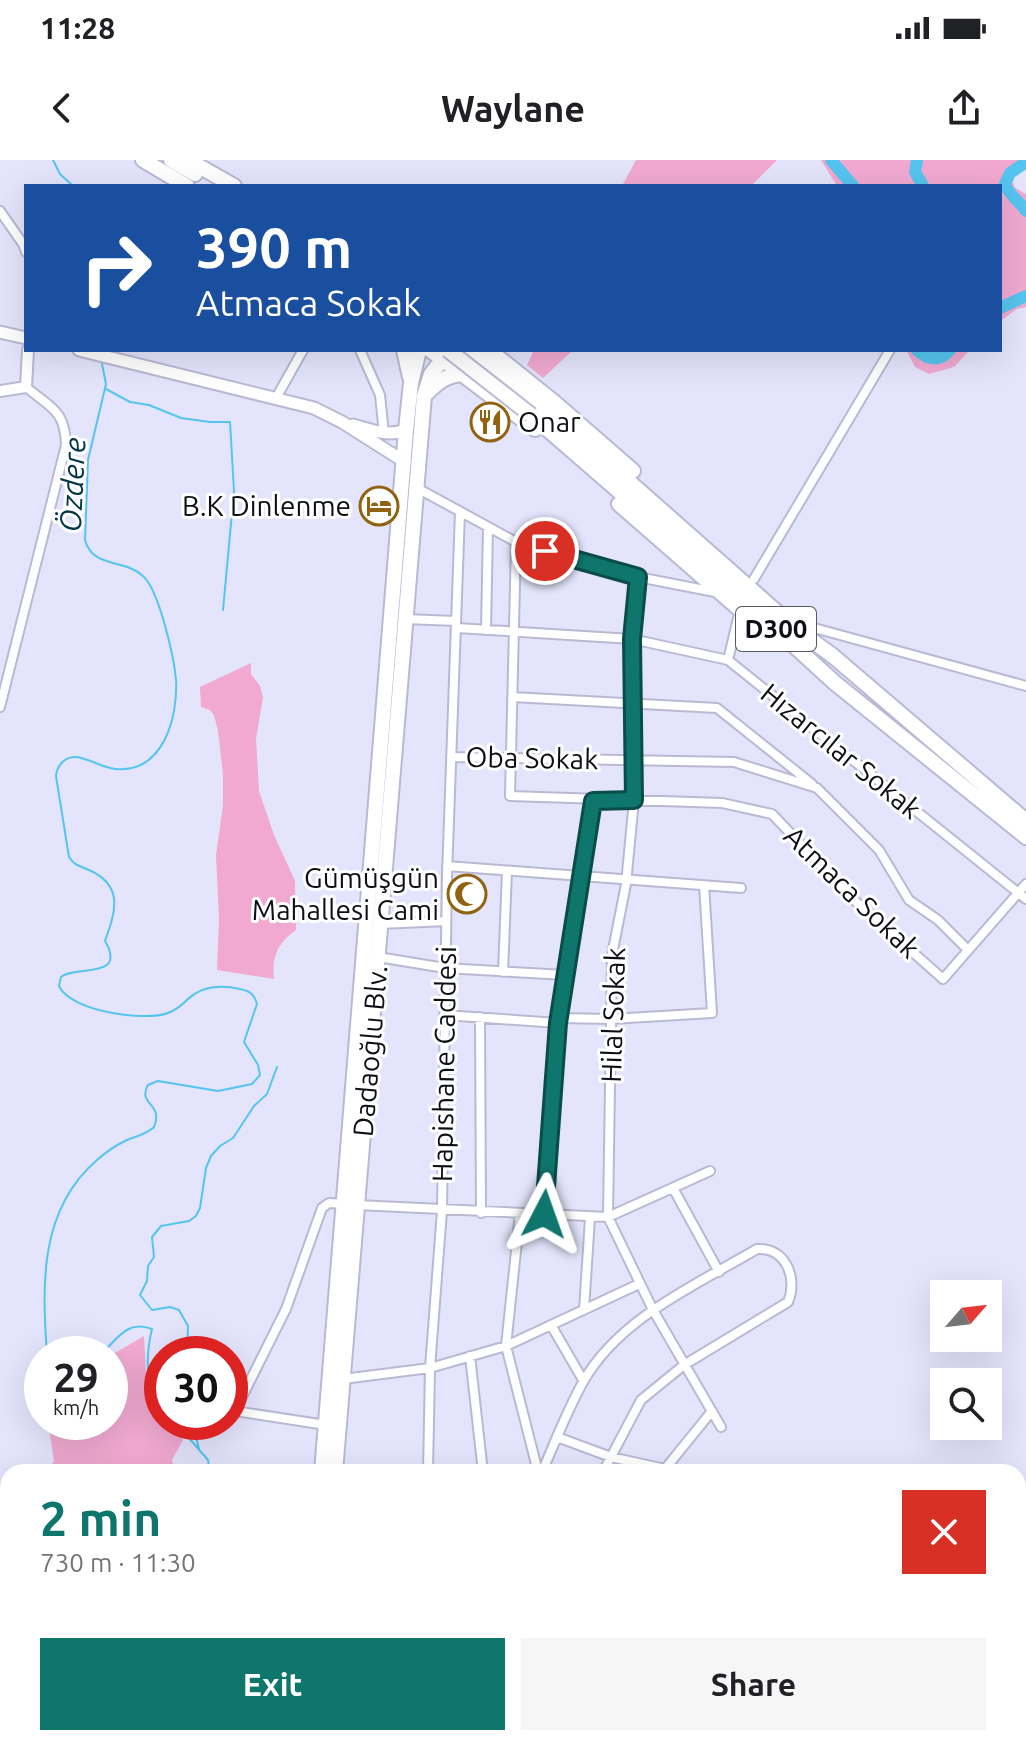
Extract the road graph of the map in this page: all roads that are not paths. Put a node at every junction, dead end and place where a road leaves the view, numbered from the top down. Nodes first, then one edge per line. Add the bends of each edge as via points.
1 (135, 160) edge
2 (143, 160) edge
3 (171, 160) edge
4 (188, 160) edge
5 (170, 184) edge
6 (184, 184) edge
7 (213, 184) edge
8 (230, 184) edge
9 (0, 211) edge
10 (24, 247) edge
11 (0, 332) edge
12 (24, 338) edge
13 (28, 352) edge
14 (90, 352) edge
15 (302, 352) edge
16 (361, 352) edge
17 (404, 352) edge
18 (419, 352) edge
19 (442, 352) edge
20 (471, 352) edge
21 (491, 352) edge
22 (889, 352) edge
23 (116, 355) edge
24 (463, 374) junction
25 (411, 383) junction
26 (26, 387) junction
27 (0, 391) edge
28 (424, 396) junction
29 (276, 398) junction
30 (535, 410) junction
31 (342, 422) junction
32 (406, 430) junction
33 (384, 434) junction
34 (405, 462) junction
35 (416, 487) junction
36 (460, 512) junction
37 (488, 527) junction
38 (516, 542) junction
39 (638, 577) junction
40 (754, 579) junction
41 (721, 593) junction
42 (740, 610) junction
43 (405, 619) junction
44 (456, 624) junction
45 (807, 626) junction
46 (486, 630) junction
47 (515, 631) junction
48 (632, 639) junction
49 (833, 656) junction
50 (728, 660) junction
51 (835, 683) junction
52 (1026, 686) edge
53 (512, 697) junction
54 (633, 703) junction
55 (0, 707) edge
56 (451, 757) junction
57 (510, 758) junction
58 (634, 760) junction
59 (817, 788) junction
60 (634, 800) junction
61 (593, 801) junction
62 (1026, 821) edge
63 (1026, 837) edge
64 (447, 866) junction
65 (507, 871) junction
66 (582, 876) junction
67 (626, 879) junction
68 (1026, 884) edge
69 (704, 885) junction
70 (741, 888) dead end
71 (1018, 893) junction
72 (1026, 899) edge
73 (446, 921) junction
74 (380, 924) junction
75 (968, 950) junction
76 (378, 957) junction
77 (445, 968) junction
78 (503, 972) junction
79 (565, 975) junction
80 (444, 1015) junction
81 (480, 1017) junction
82 (611, 1019) junction
83 (559, 1020) junction
84 (710, 1171) dead end
85 (673, 1188) junction
86 (350, 1205) junction
87 (442, 1211) junction
88 (481, 1213) junction
89 (520, 1213) junction
90 (544, 1214) junction
91 (608, 1217) junction
92 (590, 1218) junction
93 (719, 1272) junction
94 (639, 1284) junction
95 (584, 1310) junction
96 (653, 1310) junction
97 (551, 1325) junction
98 (506, 1346) junction
99 (470, 1356) junction
100 (684, 1365) junction
101 (430, 1368) junction
102 (343, 1379) junction
103 (583, 1380) junction
104 (712, 1411) junction
105 (326, 1425) junction
106 (721, 1427) dead end
107 (557, 1437) junction
108 (611, 1457) junction
109 (323, 1464) edge
110 (336, 1464) edge
111 (428, 1464) edge
112 (482, 1464) edge
113 (538, 1464) edge
114 (544, 1464) edge
115 (607, 1464) edge
116 (642, 1464) edge
117 (669, 1464) edge

1 - 5 highway
2 - 6 highway
3 - 7 highway
4 - 8 highway
9 - 10 street
11 - 12 main road
13 - 26 street
14 - 23 main road
15 - 29 street
16 - 33 street via 380,395
17 - 25 highway
18 - 25 highway, Dadaoğlu Blv.
19 - 24 highway
19 - 28 highway, Dadaoğlu Blv.
19 - 30 highway, D300, bridge
20 - 30 highway, D300
21 - 40 highway
22 - 40 street
23 - 29 main road
24 - 28 highway via 440,381
24 - 41 highway via 527,422
25 - 32 highway, Dadaoğlu Blv.
26 - 27 street
26 - 55 street via 62,417 66,445
28 - 35 highway, Dadaoğlu Blv.
29 - 31 main road
30 - 49 highway, D300
30 - 51 highway, D300
31 - 33 main road
31 - 34 main road
32 - 33 main road
32 - 34 highway, Dadaoğlu Blv.
34 - 86 highway, Dadaoğlu Blv.
35 - 36 street
35 - 43 highway, Dadaoğlu Blv.
36 - 37 street
36 - 44 street, Hapishane Caddesi
37 - 38 street
37 - 46 street
38 - 39 street
38 - 47 street
39 - 41 street
39 - 48 street, Hilal Sokak
40 - 45 highway
41 - 42 highway
42 - 50 street
42 - 51 highway via 795,658
43 - 44 street, Hızarcılar Sokak
43 - 74 highway, Dadaoğlu Blv.
44 - 46 street, Hızarcılar Sokak
44 - 56 street, Hapishane Caddesi
45 - 49 highway
45 - 52 street
46 - 47 street, Hızarcılar Sokak
47 - 48 street, Hızarcılar Sokak
47 - 53 street
48 - 50 street, Hızarcılar Sokak
48 - 54 street, Hilal Sokak
49 - 62 highway, D300
50 - 71 street, Hızarcılar Sokak
51 - 63 highway, D300
53 - 54 street
53 - 57 street
54 - 58 street, Hilal Sokak
54 - 59 street via 717,708
56 - 57 street, Oba Sokak
56 - 64 street, Hapishane Caddesi
57 - 58 street, Oba Sokak
57 - 61 street, Atmaca Sokak via 510,796
58 - 59 street, Oba Sokak via 734,762
58 - 60 street, Hilal Sokak
59 - 75 street, Oba Sokak via 879,850 909,900
60 - 61 street, Atmaca Sokak
60 - 67 street, Hilal Sokak
60 - 75 street, Atmaca Sokak via 722,803 772,814 854,900 943,979
61 - 66 street
64 - 65 street
64 - 73 street, Hapishane Caddesi
65 - 66 street
65 - 78 street
66 - 67 street
66 - 79 street
67 - 69 street
67 - 82 street, Hilal Sokak via 612,955
68 - 71 street
69 - 70 street
69 - 82 street via 712,1013
71 - 72 street, Hızarcılar Sokak
71 - 75 street
73 - 74 street
73 - 77 street, Hapishane Caddesi
74 - 76 highway, Dadaoğlu Blv.
76 - 77 street
76 - 86 highway, Dadaoğlu Blv.
77 - 78 street
77 - 80 street, Hapishane Caddesi
78 - 79 street
79 - 83 street
80 - 81 street
80 - 87 street, Hapishane Caddesi
81 - 83 street
81 - 88 street
82 - 83 street
82 - 91 street, Hilal Sokak
83 - 90 street
84 - 85 street
85 - 91 street
85 - 93 street
86 - 87 street
86 - 102 highway, Dadaoğlu Blv.
86 - 105 highway, Dadaoğlu Blv.
86 - 105 street via 329,1203 322,1208 286,1309 235,1411
87 - 88 street
87 - 101 street, Hapishane Caddesi
88 - 89 street
89 - 90 street
89 - 98 street
90 - 92 street
91 - 92 street
91 - 94 street, Hilal Sokak
92 - 95 street
93 - 96 street
93 - 100 street via 757,1249 769,1250 785,1262 793,1287 788,1302
94 - 95 street
94 - 96 street, Hilal Sokak
95 - 97 street
96 - 100 street, Hilal Sokak
96 - 103 street via 610,1346
97 - 98 street
97 - 103 street
98 - 99 street
98 - 113 street
99 - 101 street
99 - 112 street
100 - 104 street, Hilal Sokak
100 - 108 street via 641,1400
101 - 102 street
101 - 111 street, Hapishane Caddesi
102 - 110 highway, Dadaoğlu Blv.
103 - 107 street
104 - 106 street, Hilal Sokak
104 - 117 street
105 - 109 highway, Dadaoğlu Blv.
107 - 108 street
107 - 114 street
108 - 115 street
108 - 116 street

